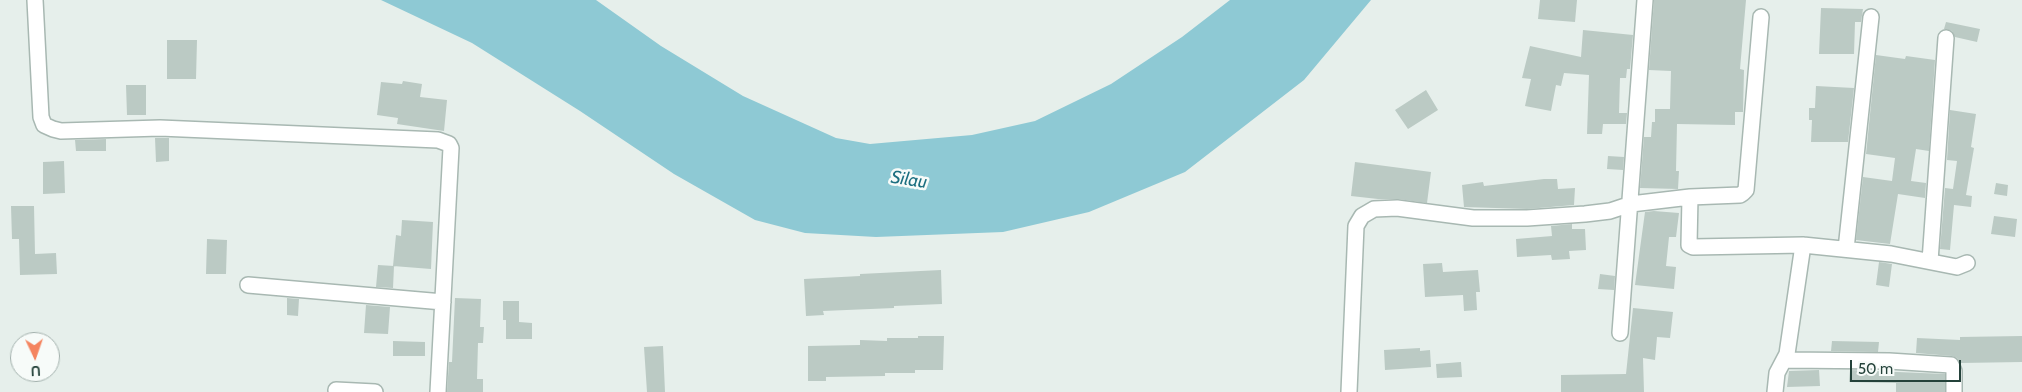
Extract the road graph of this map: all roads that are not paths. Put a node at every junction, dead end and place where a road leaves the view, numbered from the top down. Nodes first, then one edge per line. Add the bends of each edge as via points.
1 (34, 0) edge
2 (1645, 0) edge
3 (1761, 17) dead end
4 (1870, 17) dead end
5 (1946, 38) dead end
6 (1690, 197) junction
7 (1631, 204) junction
8 (1803, 245) junction
9 (1846, 249) junction
10 (1930, 261) junction
11 (1967, 263) dead end
12 (248, 285) dead end
13 (443, 302) junction
14 (1620, 332) dead end
15 (1785, 360) junction
16 (336, 390) dead end
17 (375, 392) edge
18 (438, 392) edge
19 (1349, 392) edge
20 (1774, 392) edge
21 (1954, 392) edge

1 - 13 street via 41,117 44,125 53,129 160,128 438,140 449,144
2 - 7 street
3 - 6 street via 1746,190 1740,195
4 - 9 street
5 - 10 street
6 - 7 street
6 - 8 street via 1689,242 1693,247
7 - 14 street
7 - 19 street via 1610,211 1527,218 1473,218 1397,208 1374,209 1362,216 1356,226
8 - 9 street
8 - 15 street
9 - 10 street
10 - 11 street via 1957,266
12 - 13 street
13 - 18 street
15 - 20 street via 1777,373
15 - 21 street via 1950,365 1954,371
16 - 17 street

